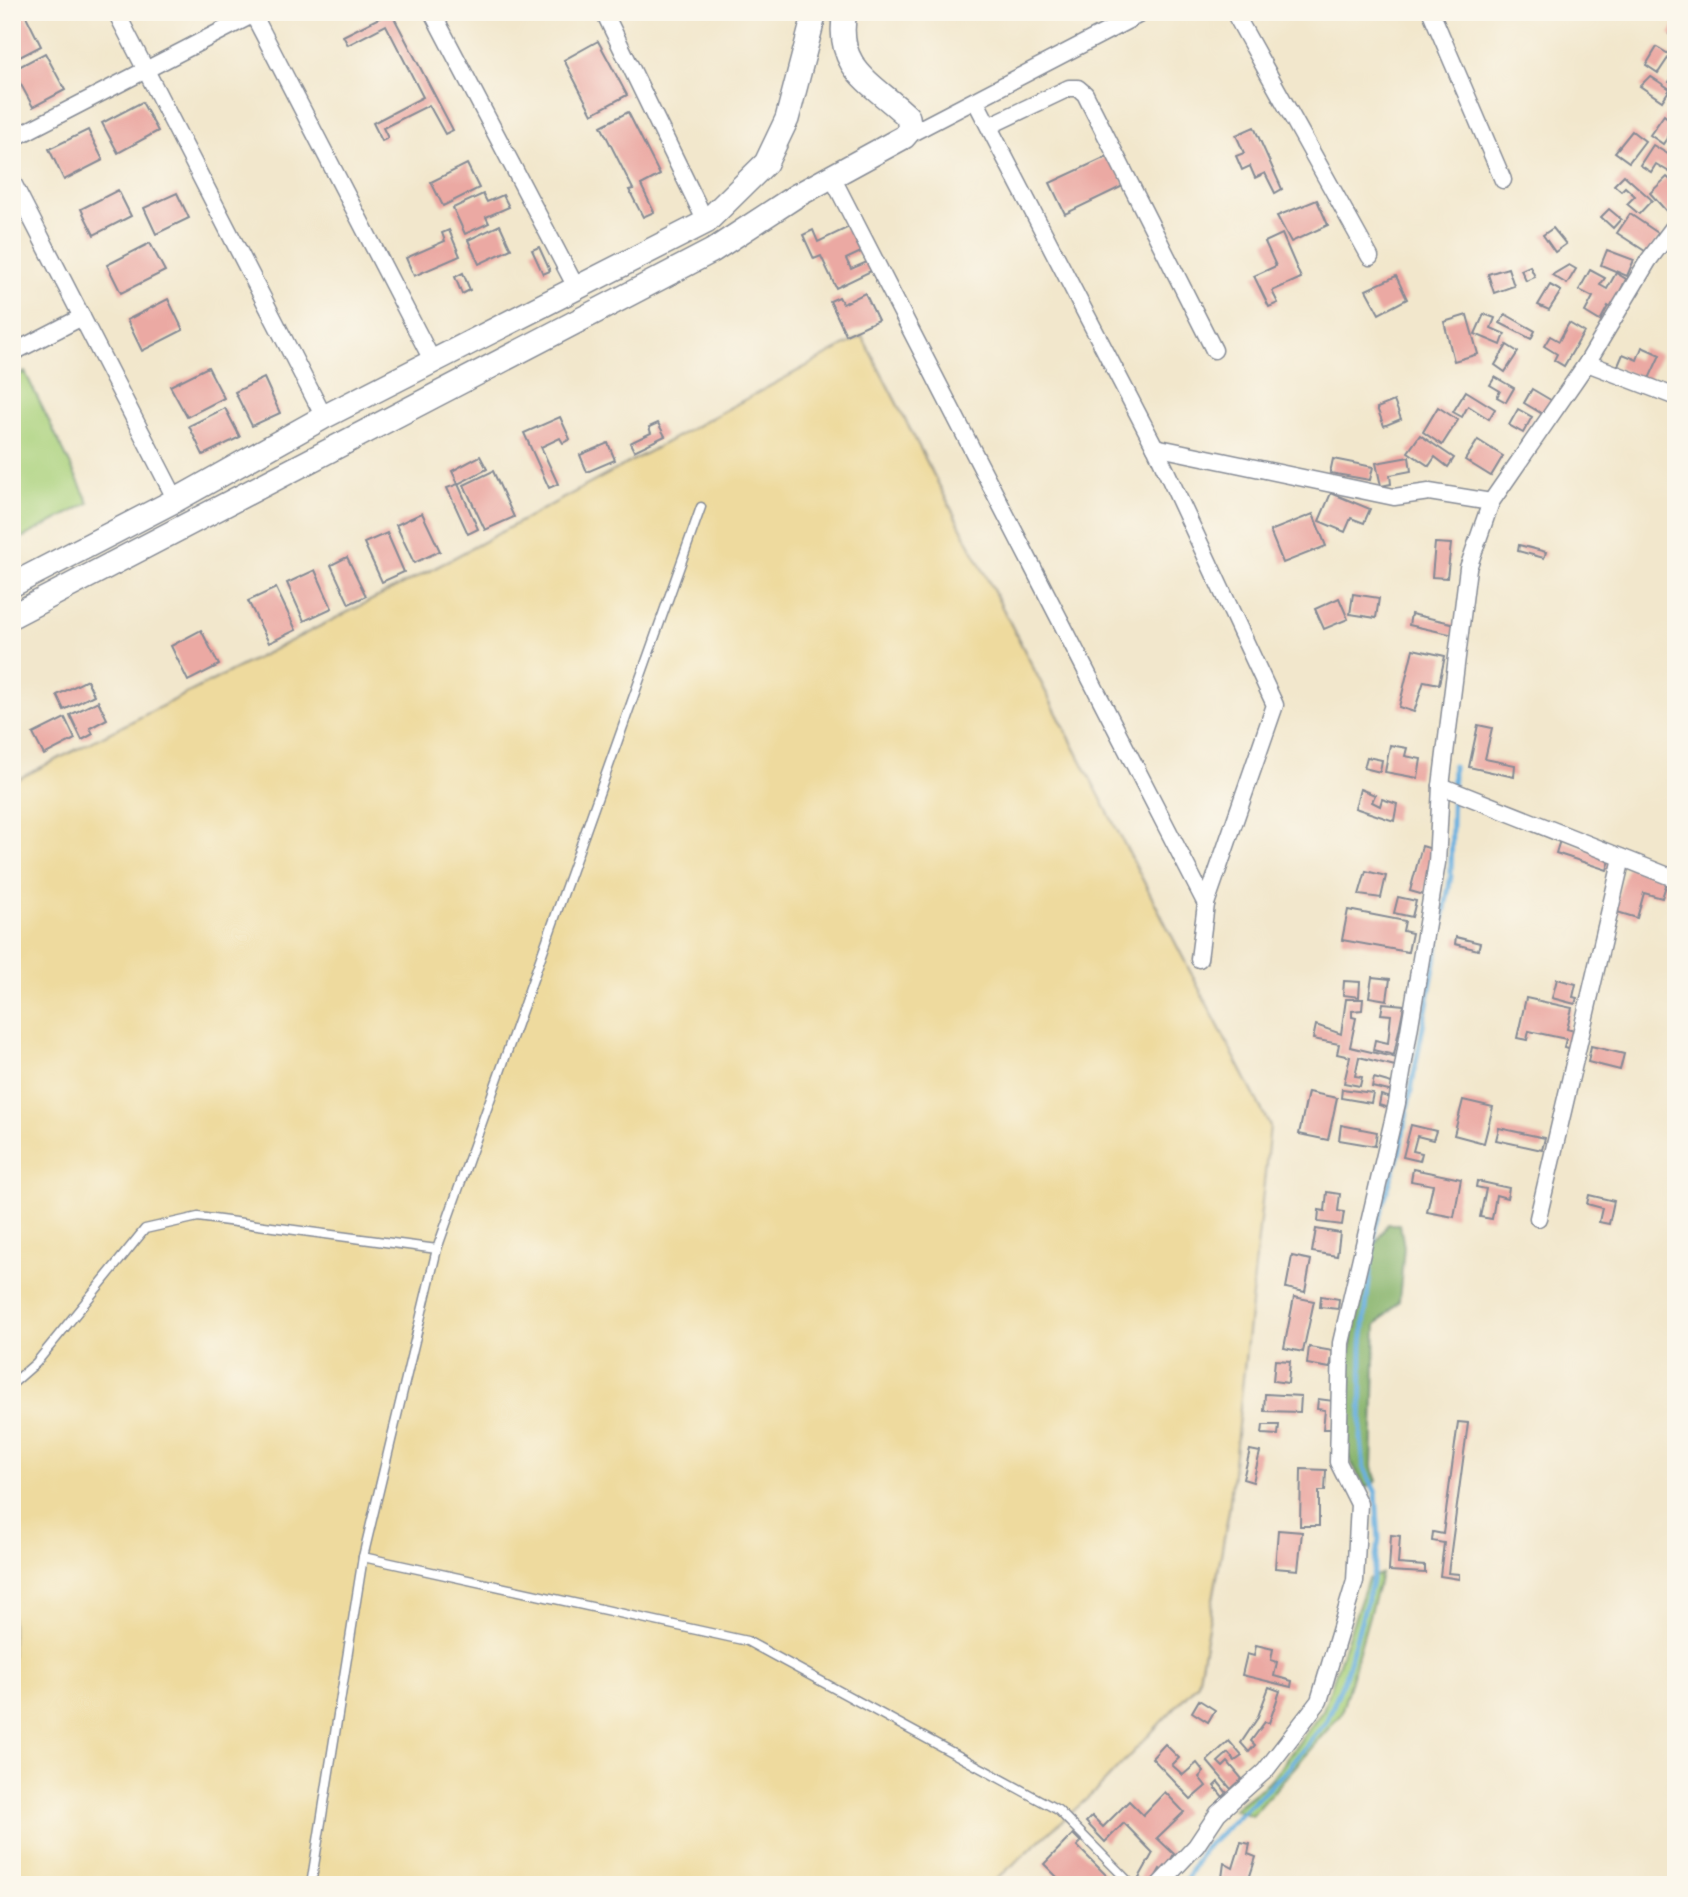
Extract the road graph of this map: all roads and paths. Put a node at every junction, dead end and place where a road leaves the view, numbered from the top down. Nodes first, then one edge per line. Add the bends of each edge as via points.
1 (116, 12) edge
2 (432, 12) edge
3 (604, 12) edge
4 (845, 12) edge
5 (1144, 12) edge
6 (1234, 12) edge
7 (1431, 12) edge
8 (255, 13) edge
9 (813, 21) edge
10 (841, 36) junction
11 (146, 70) junction
12 (976, 102) junction
13 (989, 126) junction
14 (904, 137) junction
15 (12, 139) edge
16 (832, 177) junction
17 (1503, 180) dead end
18 (12, 181) edge
19 (706, 222) junction
20 (1676, 224) edge
21 (1370, 257) dead end
22 (577, 289) junction
23 (82, 317) junction
24 (1214, 350) dead end
25 (12, 353) edge
26 (432, 360) junction
27 (1587, 363) junction
28 (1676, 397) edge
29 (324, 417) junction
30 (1155, 447) junction
31 (176, 499) junction
32 (1491, 502) junction
33 (701, 507) dead end
34 (12, 584) edge
35 (12, 616) edge
36 (1441, 786) junction
37 (1622, 858) junction
38 (1676, 879) edge
39 (1206, 904) junction
40 (1199, 959) dead end
41 (1538, 1218) dead end
42 (437, 1249) junction
43 (12, 1384) edge
44 (363, 1557) junction
45 (311, 1885) edge
46 (1132, 1885) edge
47 (1159, 1885) edge

1 - 11 street
2 - 22 street
3 - 19 street
4 - 10 main road
5 - 12 street
6 - 21 street
7 - 17 street
8 - 11 street
8 - 26 street
9 - 10 main road
9 - 19 main road via 787,119 766,163
10 - 14 main road via 858,75 908,117 910,130
11 - 15 street
11 - 29 street
12 - 13 street
12 - 14 street
13 - 24 street via 1069,88 1085,94
13 - 30 street
14 - 16 main road
16 - 35 main road via 712,251
16 - 39 street
18 - 23 street
19 - 22 main road
20 - 27 street via 1648,261
22 - 26 main road
23 - 25 street
23 - 31 street
26 - 29 main road
27 - 28 street
27 - 32 street
29 - 31 main road
30 - 32 street via 1394,497 1429,492
30 - 39 street via 1275,705
31 - 34 main road
32 - 36 street via 1468,568
33 - 42 lane
36 - 37 street
36 - 47 street via 1437,863 1396,1103 1341,1343 1338,1462 1359,1504 1355,1581 1319,1701 1265,1771 1218,1813 1196,1846
37 - 38 street
37 - 41 street
39 - 40 street
42 - 43 lane via 198,1217 145,1229 36,1363
42 - 44 lane
44 - 45 lane
44 - 46 lane via 747,1641 1058,1810

